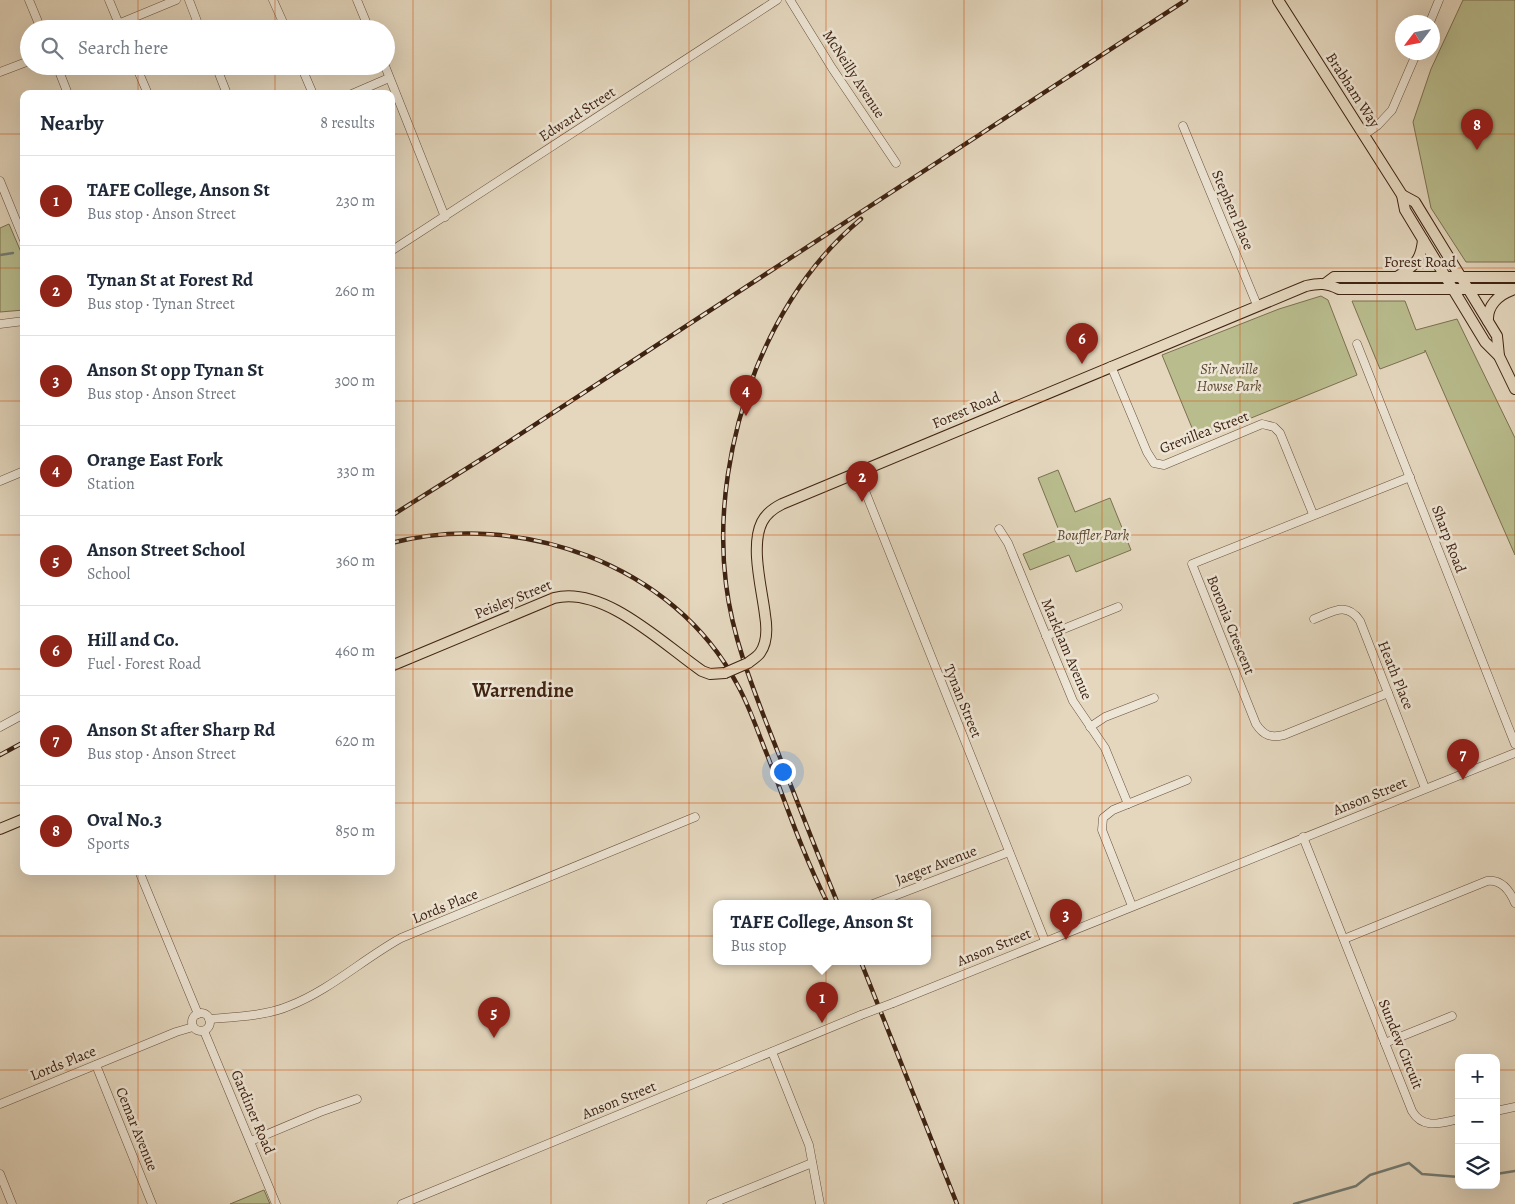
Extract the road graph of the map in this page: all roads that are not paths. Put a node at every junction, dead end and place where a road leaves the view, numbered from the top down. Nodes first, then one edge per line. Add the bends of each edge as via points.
1 (30, 0) edge
2 (109, 0) edge
3 (176, 0) edge
4 (189, 0) edge
5 (273, 0) edge
6 (357, 0) edge
7 (777, 0) edge
8 (790, 0) edge
9 (1278, 0) edge
10 (1439, 0) edge
11 (1433, 15) edge
12 (38, 20) edge
13 (117, 20) edge
14 (133, 20) edge
15 (197, 20) edge
16 (282, 20) edge
17 (365, 20) edge
18 (1414, 60) edge
19 (20, 64) edge
20 (0, 72) edge
21 (61, 75) edge
22 (140, 75) edge
23 (220, 75) edge
24 (305, 75) edge
25 (388, 75) edge
26 (389, 78) junction
27 (66, 90) edge
28 (146, 90) edge
29 (225, 90) edge
30 (311, 90) edge
31 (361, 90) edge
32 (394, 90) edge
33 (395, 93) edge
34 (1183, 126) dead end
35 (1364, 135) junction
36 (896, 162) dead end
37 (0, 181) edge
38 (1402, 195) junction
39 (445, 216) junction
40 (20, 225) edge
41 (1423, 240) junction
42 (395, 248) edge
43 (1396, 277) junction
44 (1445, 277) junction
45 (1461, 277) junction
46 (1515, 277) edge
47 (1326, 283) junction
48 (1453, 289) junction
49 (1468, 289) junction
50 (1515, 289) edge
51 (1258, 305) junction
52 (1488, 321) junction
53 (20, 322) edge
54 (0, 324) edge
55 (1357, 344) dead end
56 (1499, 356) junction
57 (1112, 366) junction
58 (1515, 388) edge
59 (856, 471) junction
60 (20, 473) edge
61 (1410, 477) junction
62 (0, 481) edge
63 (1313, 514) junction
64 (999, 529) dead end
65 (1118, 607) dead end
66 (1314, 619) dead end
67 (1046, 636) junction
68 (748, 663) joint
69 (395, 664) edge
70 (1388, 693) junction
71 (1154, 698) dead end
72 (20, 716) edge
73 (0, 727) edge
74 (1090, 727) junction
75 (1515, 744) edge
76 (1515, 753) edge
77 (1187, 780) dead end
78 (1425, 788) junction
79 (1128, 804) junction
80 (695, 817) dead end
81 (20, 821) edge
82 (0, 829) edge
83 (1303, 837) junction
84 (1009, 852) junction
85 (141, 875) edge
86 (883, 900) edge
87 (1515, 903) edge
88 (1132, 906) junction
89 (1344, 939) junction
90 (1045, 941) junction
91 (198, 1014) junction
92 (1452, 1016) dead end
93 (209, 1019) junction
94 (192, 1027) junction
95 (204, 1031) junction
96 (1385, 1043) junction
97 (772, 1052) junction
98 (96, 1065) junction
99 (358, 1099) dead end
100 (0, 1104) edge
101 (1515, 1107) edge
102 (1500, 1110) edge
103 (1455, 1121) edge
104 (251, 1141) junction
105 (812, 1163) junction
106 (0, 1174) edge
107 (423, 1196) junction
108 (12, 1204) edge
109 (152, 1204) edge
110 (276, 1204) edge
111 (402, 1204) edge
112 (426, 1204) edge
113 (711, 1204) edge
114 (820, 1204) edge

1 - 12 street
2 - 13 street
3 - 14 street
4 - 15 street
5 - 16 street
6 - 17 street
7 - 39 street, Edward Street
8 - 36 street, McNeilly Avenue
9 - 35 main road, Brabham Way
10 - 11 street
18 - 35 street via 1392,110
19 - 20 street
21 - 27 street
22 - 28 street
23 - 29 street
24 - 30 street
25 - 26 street
26 - 31 street
26 - 32 street
33 - 39 street
34 - 51 street, Stephen Place
35 - 38 main road, Brabham Way
37 - 40 street
38 - 41 main road, Brabham Way via 1405,210
38 - 45 main road, Brabham Way via 1415,202
39 - 42 street, Edward Street
41 - 43 main road via 1421,255 1413,266
41 - 44 main road, Brabham Way
43 - 44 main road, Forest Road
43 - 47 main road, Forest Road via 1334,277
44 - 45 main road, Forest Road
44 - 48 main road, Brabham Way
45 - 46 main road, Forest Road
45 - 49 main road, Brabham Way
47 - 48 main road, Forest Road via 1339,289
47 - 51 main road, Forest Road via 1306,286
48 - 49 main road, Forest Road
48 - 56 main road, Brabham Way via 1484,342
49 - 50 main road, Forest Road
49 - 52 main road, Brabham Way
50 - 52 main road via 1494,301 1488,312
51 - 57 main road, Forest Road
52 - 56 main road, Brabham Way via 1497,336
53 - 54 street
55 - 61 street, Sharp Road
56 - 58 main road, Brabham Way
57 - 59 main road, Forest Road
57 - 63 street, Grevillea Street via 1154,463 1164,465 1262,424 1274,427 1280,433
59 - 68 main road, Forest Road via 782,504 762,522 757,545 766,635 760,653
59 - 84 street, Tynan Street
60 - 62 street
61 - 63 street, Boronia Crescent
61 - 75 street, Sharp Road
63 - 70 street, Boronia Crescent via 1192,564 1256,724 1266,736 1284,735
64 - 67 street, Markham Avenue via 1008,542
65 - 67 street
66 - 70 street, Heath Place via 1342,609 1355,614
67 - 74 street, Markham Avenue via 1072,701
68 - 69 main road, Peisley Street, bridge via 725,673 702,671 628,617 588,598 570,595 554,598
70 - 78 street, Heath Place
71 - 74 street via 1105,717
72 - 73 street
74 - 79 street, Markham Avenue via 1108,754
76 - 78 street, Anson Street
77 - 79 street
78 - 83 street, Anson Street
79 - 88 street via 1103,818 1102,830
80 - 93 street, Lords Place via 401,938 323,989 288,1007
81 - 82 main road
83 - 88 street, Anson Street
83 - 89 street, Sundew Circuit
84 - 86 street, Jaeger Avenue
84 - 90 street, Tynan Street
85 - 91 street
87 - 89 street via 1505,886 1487,881
88 - 90 street, Anson Street
89 - 96 street, Sundew Circuit
90 - 97 street, Anson Street, bridge
91 - 93 street
91 - 94 street via 193,1018
92 - 96 street
93 - 95 street via 210,1025
94 - 95 street via 196,1031
94 - 98 street, Lords Place
95 - 104 street, Gardiner Road
96 - 103 street, Sundew Circuit via 1416,1117 1429,1124
97 - 105 street via 809,1145
97 - 107 street, Anson Street
98 - 100 street, Lords Place
98 - 109 street, Cemar Avenue
99 - 104 street
101 - 102 street
104 - 110 street, Gardiner Road
105 - 113 street
105 - 114 street
106 - 108 street
107 - 111 street, Anson Street
107 - 112 street

